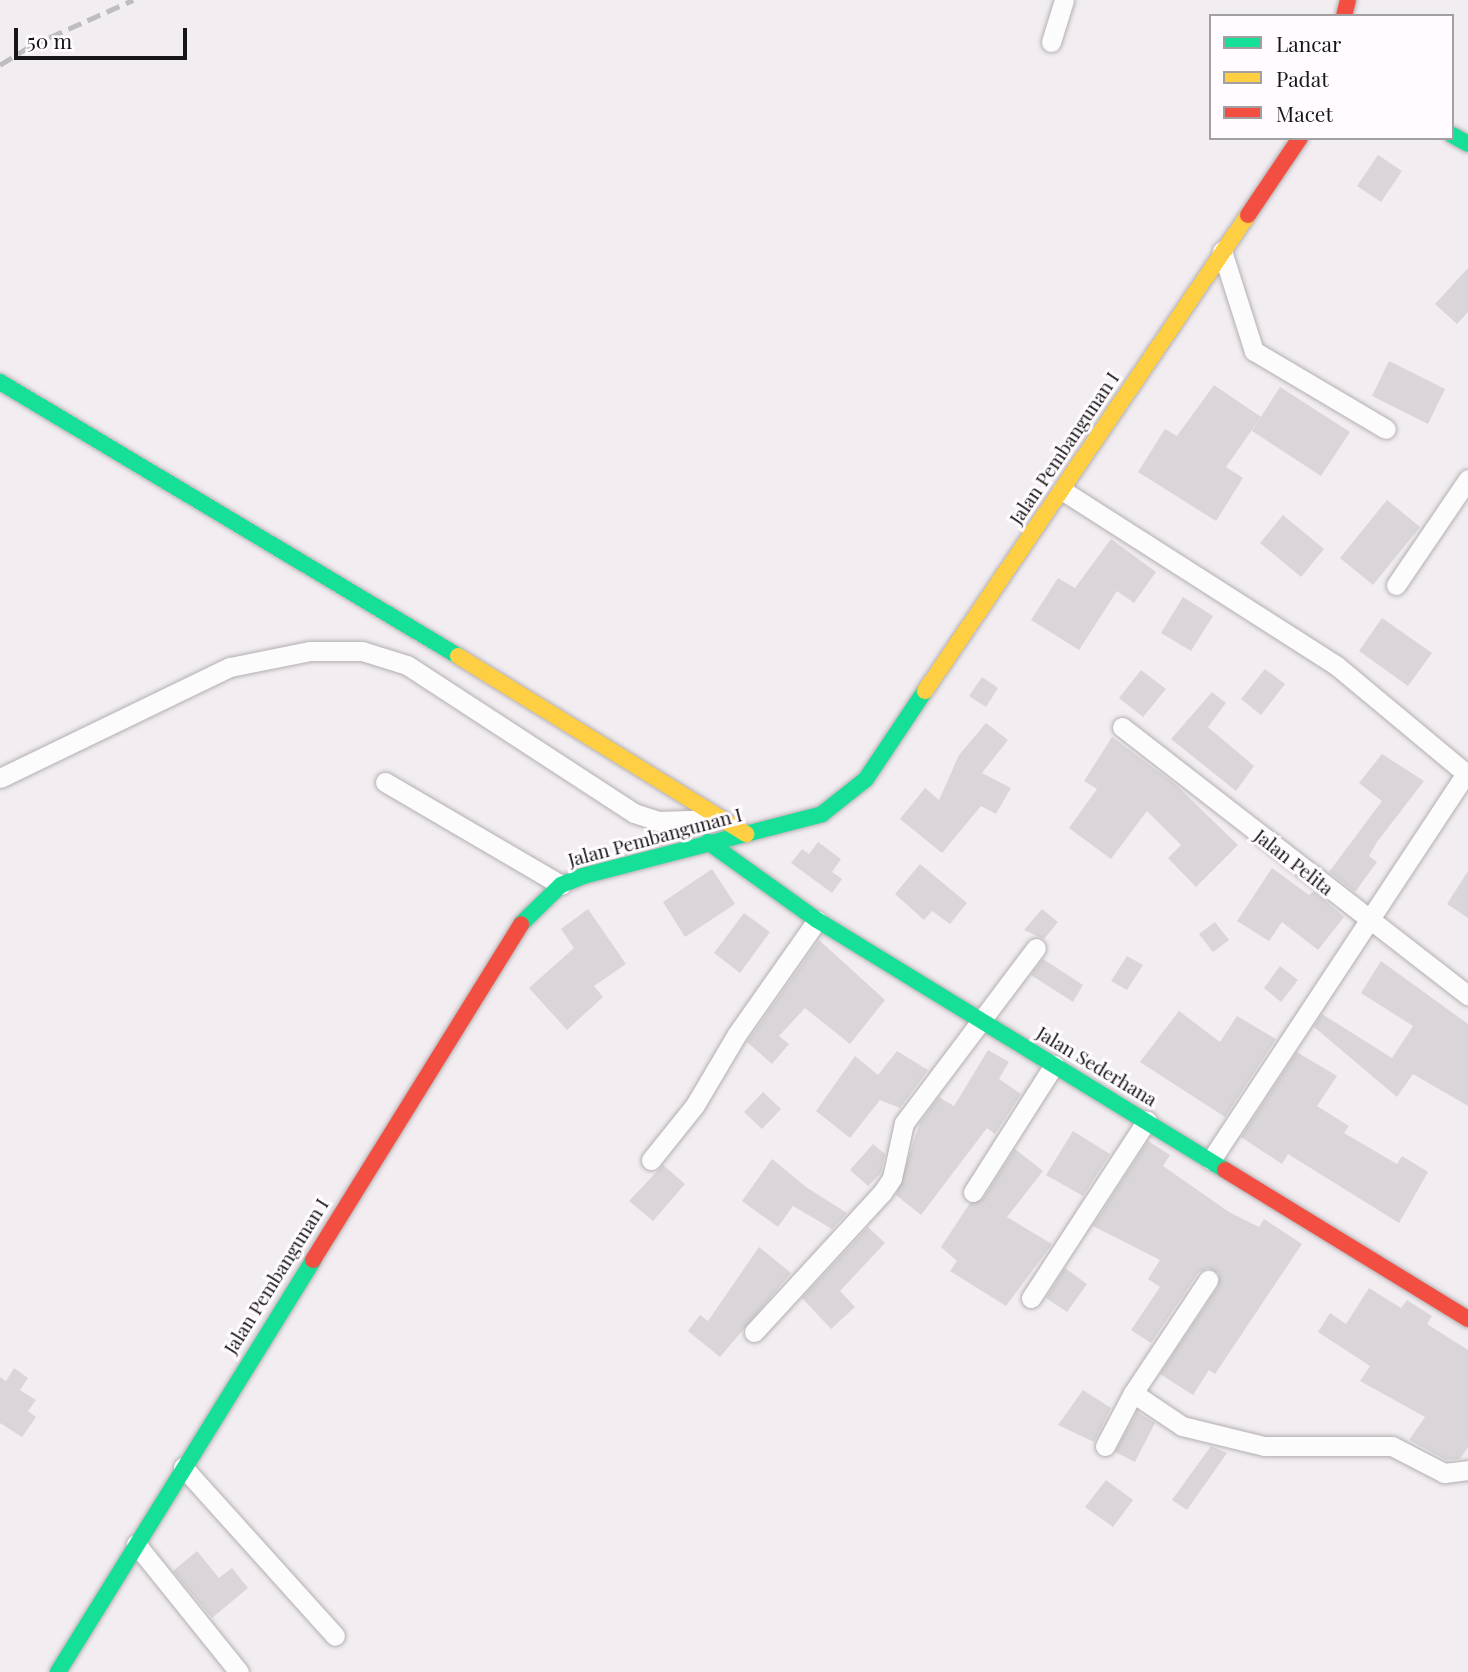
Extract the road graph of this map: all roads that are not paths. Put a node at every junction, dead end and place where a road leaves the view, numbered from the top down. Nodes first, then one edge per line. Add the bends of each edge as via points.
1 (1064, 0) edge
2 (1051, 42) dead end
3 (1299, 140) edge
4 (1223, 251) junction
5 (0, 382) edge
6 (1386, 429) dead end
7 (1468, 479) edge
8 (1062, 489) junction
9 (1396, 585) dead end
10 (1122, 727) dead end
11 (1467, 774) edge
12 (0, 778) edge
13 (385, 782) dead end
14 (720, 819) junction
15 (746, 834) junction
16 (708, 842) junction
17 (561, 885) junction
18 (817, 920) junction
19 (1369, 921) junction
20 (1036, 948) dead end
21 (1468, 995) edge
22 (981, 1020) junction
23 (1055, 1065) junction
24 (1147, 1121) junction
25 (651, 1160) dead end
26 (1211, 1160) junction
27 (973, 1192) dead end
28 (1209, 1280) dead end
29 (1031, 1298) dead end
30 (1468, 1319) edge
31 (754, 1332) dead end
32 (1133, 1393) junction
33 (1105, 1446) dead end
34 (183, 1467) junction
35 (1468, 1470) edge
36 (136, 1544) junction
37 (335, 1636) dead end
38 (58, 1672) edge
39 (239, 1672) edge

1 - 2 street
3 - 4 main road, Jalan Pembangunan I
4 - 6 street via 1254,351
4 - 8 main road, Jalan Pembangunan I
5 - 14 main road via 324,573
7 - 9 street
8 - 11 street via 1337,666
8 - 15 main road, Jalan Pembangunan I via 866,779 822,814
10 - 19 street, Jalan Pelita
11 - 19 street
12 - 14 street via 230,667 310,652 362,651 407,664 634,813 659,821
13 - 17 street
14 - 15 main road
15 - 16 main road, Jalan Pembangunan I
16 - 17 main road, Jalan Pembangunan I
16 - 18 main road, Jalan Sederhana
17 - 34 main road, Jalan Pembangunan I via 527,914 506,943
18 - 22 main road, Jalan Sederhana
18 - 25 street via 737,1034 695,1105
19 - 21 street, Jalan Pelita
19 - 26 street
20 - 22 street
22 - 23 main road, Jalan Sederhana
22 - 31 street via 904,1123 892,1178 882,1193
23 - 24 main road, Jalan Sederhana
23 - 27 street
24 - 26 main road, Jalan Sederhana
24 - 29 street
26 - 30 main road, Jalan Sederhana
28 - 32 street
32 - 33 street
32 - 35 street via 1182,1426 1264,1446 1392,1446 1444,1472
34 - 36 main road, Jalan Pembangunan I
34 - 37 street
36 - 38 main road, Jalan Pembangunan I
36 - 39 street

